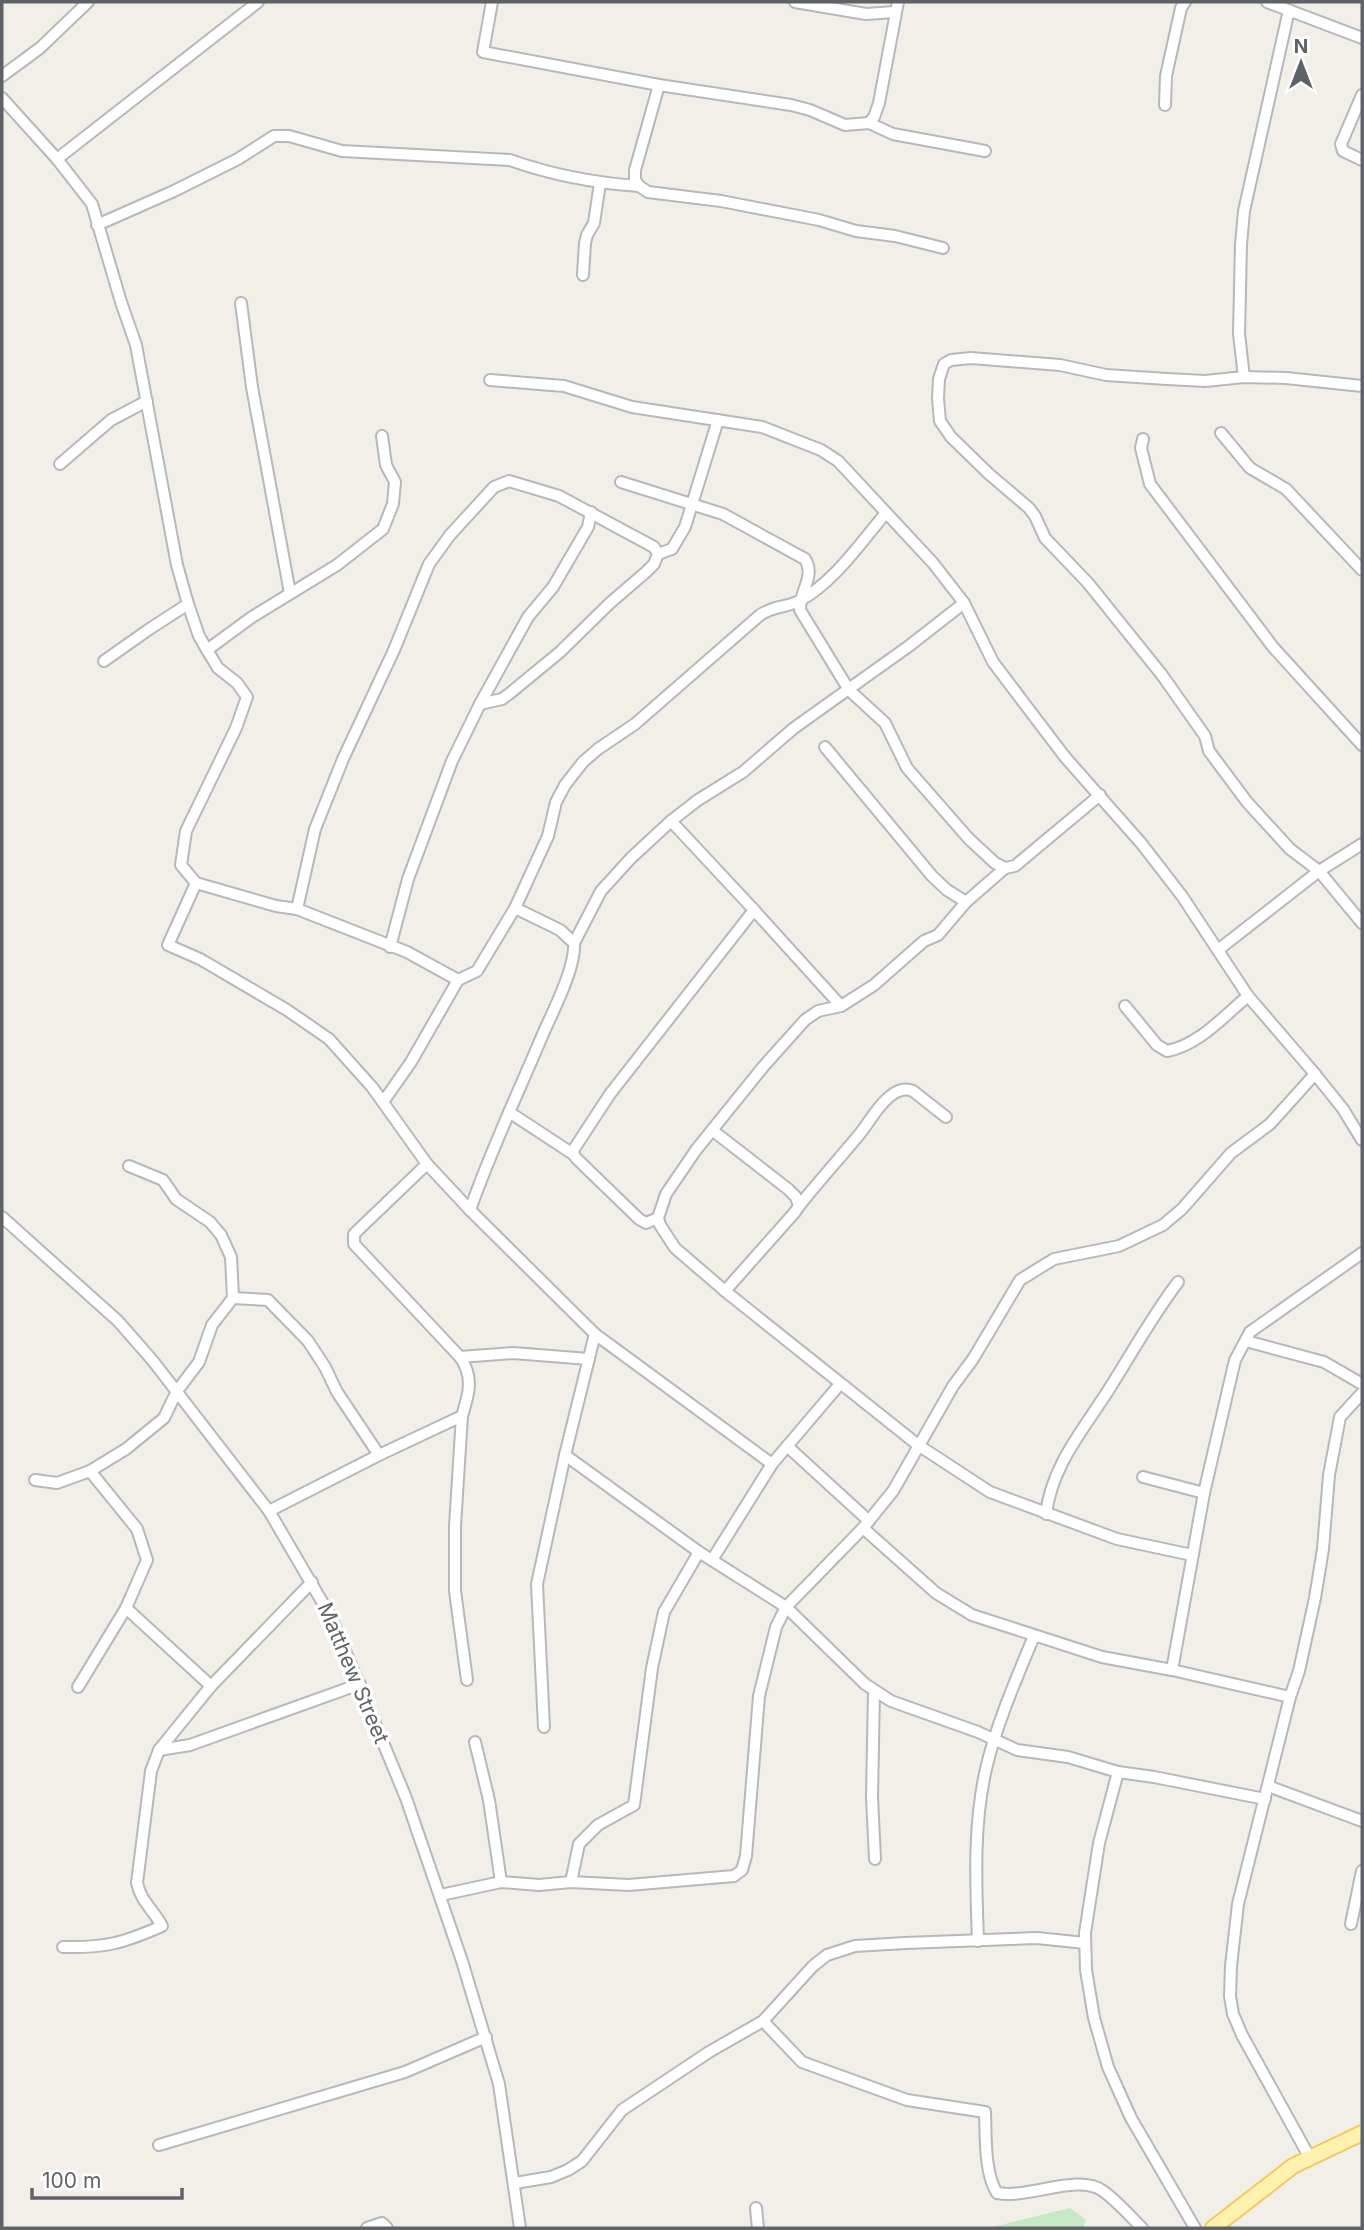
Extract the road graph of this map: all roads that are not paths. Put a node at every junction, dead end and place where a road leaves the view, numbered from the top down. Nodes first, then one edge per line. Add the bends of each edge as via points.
1 (88, 2) edge
2 (258, 2) edge
3 (492, 2) edge
4 (794, 2) edge
5 (1185, 2) edge
6 (1266, 2) edge
7 (896, 7) edge
8 (1289, 10) junction
9 (1362, 37) edge
10 (2, 76) edge
11 (660, 85) junction
12 (1362, 95) edge
13 (2, 98) edge
14 (1165, 105) dead end
15 (869, 123) junction
16 (985, 151) dead end
17 (57, 159) junction
18 (1362, 160) edge
19 (600, 183) junction
20 (639, 186) junction
21 (97, 225) junction
22 (943, 248) dead end
23 (583, 275) dead end
24 (241, 303) dead end
25 (1244, 377) junction
26 (491, 380) dead end
27 (1362, 386) edge
28 (147, 401) junction
29 (718, 420) junction
30 (1221, 433) dead end
31 (382, 436) dead end
32 (1143, 439) dead end
33 (60, 464) dead end
34 (621, 482) dead end
35 (692, 505) junction
36 (592, 512) junction
37 (886, 513) junction
38 (658, 554) junction
39 (1362, 570) edge
40 (290, 593) junction
41 (800, 601) junction
42 (964, 603) junction
43 (188, 604) junction
44 (207, 650) junction
45 (104, 661) dead end
46 (849, 690) junction
47 (480, 704) junction
48 (1362, 746) edge
49 (825, 747) dead end
50 (1100, 795) junction
51 (671, 821) junction
52 (1362, 844) edge
53 (1005, 867) junction
54 (1319, 872) junction
55 (196, 883) junction
56 (966, 902) junction
57 (515, 908) junction
58 (297, 909) junction
59 (754, 910) junction
60 (1362, 923) edge
61 (575, 943) junction
62 (390, 947) junction
63 (1219, 950) junction
64 (458, 980) junction
65 (1248, 996) junction
66 (841, 1006) junction
67 (1125, 1006) dead end
68 (1315, 1074) junction
69 (383, 1102) junction
70 (509, 1112) junction
71 (946, 1117) dead end
72 (712, 1130) junction
73 (1362, 1140) edge
74 (573, 1154) junction
75 (427, 1164) junction
76 (129, 1166) dead end
77 (799, 1206) junction
78 (470, 1210) junction
79 (2, 1217) edge
80 (658, 1218) junction
81 (1362, 1253) edge
82 (1178, 1282) dead end
83 (724, 1291) junction
84 (233, 1298) junction
85 (596, 1334) junction
86 (1246, 1341) junction
87 (460, 1357) junction
88 (589, 1359) junction
89 (839, 1384) junction
90 (1362, 1384) edge
91 (177, 1391) junction
92 (1362, 1393) edge
93 (462, 1416) junction
94 (918, 1446) junction
95 (787, 1447) junction
96 (379, 1455) junction
97 (565, 1455) junction
98 (772, 1464) junction
99 (90, 1471) junction
100 (1143, 1477) dead end
101 (35, 1480) dead end
102 (1204, 1493) junction
103 (269, 1511) junction
104 (1046, 1514) junction
105 (866, 1524) junction
106 (699, 1552) junction
107 (1192, 1555) junction
108 (712, 1560) junction
109 (312, 1582) junction
110 (786, 1607) junction
111 (126, 1608) junction
112 (1034, 1636) junction
113 (1172, 1671) junction
114 (467, 1681) dead end
115 (360, 1684) junction
116 (211, 1686) junction
117 (78, 1687) dead end
118 (874, 1691) junction
119 (1290, 1698) junction
120 (544, 1727) dead end
121 (995, 1740) junction
122 (475, 1742) dead end
123 (159, 1750) junction
124 (1118, 1772) junction
125 (1268, 1786) junction
126 (1265, 1799) junction
127 (1362, 1821) edge
128 (874, 1859) dead end
129 (1362, 1871) edge
130 (501, 1882) junction
131 (571, 1882) junction
132 (441, 1895) junction
133 (1351, 1924) dead end
134 (978, 1941) junction
135 (1085, 1943) junction
136 (63, 1947) dead end
137 (762, 2021) junction
138 (486, 2037) junction
139 (1362, 2133) edge
140 (159, 2145) dead end
141 (1310, 2158) junction
142 (515, 2183) junction
143 (756, 2208) dead end
144 (366, 2228) edge
145 (387, 2228) edge
146 (520, 2228) edge
147 (758, 2228) edge
148 (1142, 2228) edge
149 (1195, 2228) edge
150 (1213, 2228) edge

1 - 10 street via 40,48
2 - 17 street
3 - 11 street via 483,52
4 - 7 street via 866,14
5 - 14 street via 1166,76
6 - 8 street
7 - 15 street via 878,103
8 - 9 street
8 - 25 street via 1244,211 1240,334
11 - 15 street via 810,110 845,125
11 - 20 street via 635,170
12 - 18 street via 1341,144 1343,151
13 - 17 street
15 - 16 street via 893,134
17 - 21 street via 92,204
19 - 20 street
19 - 21 street via 510,160 342,151 274,136 238,159
19 - 23 street
20 - 22 street
21 - 28 street via 136,345
24 - 40 street
25 - 27 street
25 - 54 street via 1167,379 1106,375 1060,365 951,360 944,364 939,379 938,413 944,428 964,451 1029,508 1045,538 1162,675 1247,802 1290,849
26 - 29 street via 564,386 632,407
28 - 33 street via 111,420
28 - 43 street
29 - 35 street
29 - 37 street via 762,427 821,450 838,461
30 - 39 street via 1250,468 1286,489
31 - 40 street via 386,465 395,482 393,504 383,529 337,565
32 - 48 street via 1141,449 1150,484 1273,647
34 - 35 street
35 - 38 street via 672,549
35 - 41 street via 723,514 805,559 810,572
36 - 38 street via 654,547
36 - 47 street via 554,587 528,617
36 - 58 street via 509,481 494,487 450,535 429,564 343,759 315,829
37 - 41 street via 838,570
37 - 42 street
38 - 47 street via 646,572 560,652 502,699
40 - 44 street
41 - 46 street via 800,610
41 - 57 street via 769,608 635,724 583,762 556,802 548,836
42 - 46 street
42 - 50 street via 993,662
43 - 44 street
43 - 45 street
44 - 55 street via 247,697 186,831 181,864
46 - 51 street
46 - 53 street via 885,723 907,768 969,839
47 - 62 street via 447,774 408,879
49 - 56 street via 932,876
50 - 53 street via 1015,866
50 - 63 street via 1182,896
51 - 59 street
51 - 61 street via 601,891
52 - 54 street
53 - 56 street
54 - 60 street
54 - 63 street
55 - 58 street
55 - 69 street via 168,945 200,958 329,1039
56 - 66 street via 937,934
57 - 61 street via 560,930
57 - 64 street via 477,971
58 - 62 street
59 - 66 street
59 - 74 street via 610,1094
61 - 70 street via 553,1011
62 - 64 street
63 - 65 street
64 - 69 street
65 - 67 street via 1205,1033 1180,1049 1167,1051
65 - 68 street
66 - 72 street via 818,1011 805,1020
68 - 73 street
68 - 94 street via 1270,1124 1231,1153 1163,1225 1119,1246 1054,1259 1020,1280
69 - 75 street
70 - 74 street
70 - 78 street
71 - 77 street via 913,1091 900,1090 875,1112
72 - 77 street via 788,1189
72 - 80 street via 666,1194
74 - 80 street via 639,1219 646,1223
75 - 78 street
75 - 87 street via 354,1234 354,1244
76 - 84 street via 163,1180 176,1199 221,1235 231,1257
77 - 83 street
78 - 85 street
79 - 91 street, Matthew Street via 118,1321
80 - 83 street via 675,1248
81 - 86 street via 1250,1332
82 - 104 street via 1068,1451 1048,1496
83 - 89 street
84 - 91 street via 212,1325 199,1362
84 - 96 street via 268,1300 308,1342
85 - 88 street
85 - 98 street
86 - 90 street via 1324,1362
86 - 102 street via 1235,1360
87 - 88 street via 513,1353
87 - 93 street via 469,1370
88 - 97 street
89 - 94 street
89 - 95 street
91 - 99 street via 164,1418 126,1450
91 - 103 street, Matthew Street
92 - 119 street via 1340,1416 1329,1475 1324,1549 1300,1671
93 - 96 street
93 - 114 street via 456,1591
94 - 104 street via 990,1492
94 - 105 street via 893,1491
95 - 98 street
95 - 105 street
96 - 103 street
97 - 106 street
97 - 120 street via 537,1584
98 - 108 street
99 - 101 street via 57,1483
99 - 111 street via 137,1529 147,1560
100 - 102 street
102 - 107 street
103 - 109 street, Matthew Street
104 - 107 street via 1117,1539
105 - 110 street
105 - 112 street via 936,1593 972,1615
106 - 108 street
106 - 131 street via 664,1612 634,1805 598,1825 579,1844
107 - 113 street
108 - 110 street
109 - 115 street, Matthew Street
109 - 116 street
110 - 118 street
110 - 131 street via 776,1627 759,1696 742,1870 734,1876 629,1885
111 - 116 street
111 - 117 street
112 - 113 street via 1102,1657
112 - 121 street
113 - 119 street
115 - 123 street via 190,1745
115 - 132 street, Matthew Street
116 - 123 street
118 - 121 street
118 - 128 street
119 - 125 street
121 - 124 street
121 - 134 street via 986,1769 975,1868
122 - 130 street
123 - 136 street via 150,1772 137,1883 140,1898 162,1926 109,1946
124 - 126 street
124 - 135 street via 1099,1843
125 - 126 street
125 - 127 street
126 - 141 street via 1238,1904 1230,1996 1242,2035
129 - 133 street
130 - 131 street
130 - 132 street
132 - 138 street, Matthew Street
134 - 135 street via 1037,1938
134 - 137 street via 855,1946 827,1955
135 - 149 street via 1094,2018 1108,2067 1131,2118
137 - 142 street via 622,2110 582,2161 551,2177
137 - 148 street via 802,2062 907,2100 985,2112 986,2148 997,2193 1011,2196 1080,2183 1101,2189
138 - 140 street via 405,2072
138 - 142 street, Matthew Street via 499,2084
139 - 141 main road
141 - 150 main road via 1279,2176
142 - 146 street, Matthew Street
143 - 147 street
144 - 145 street via 382,2223

